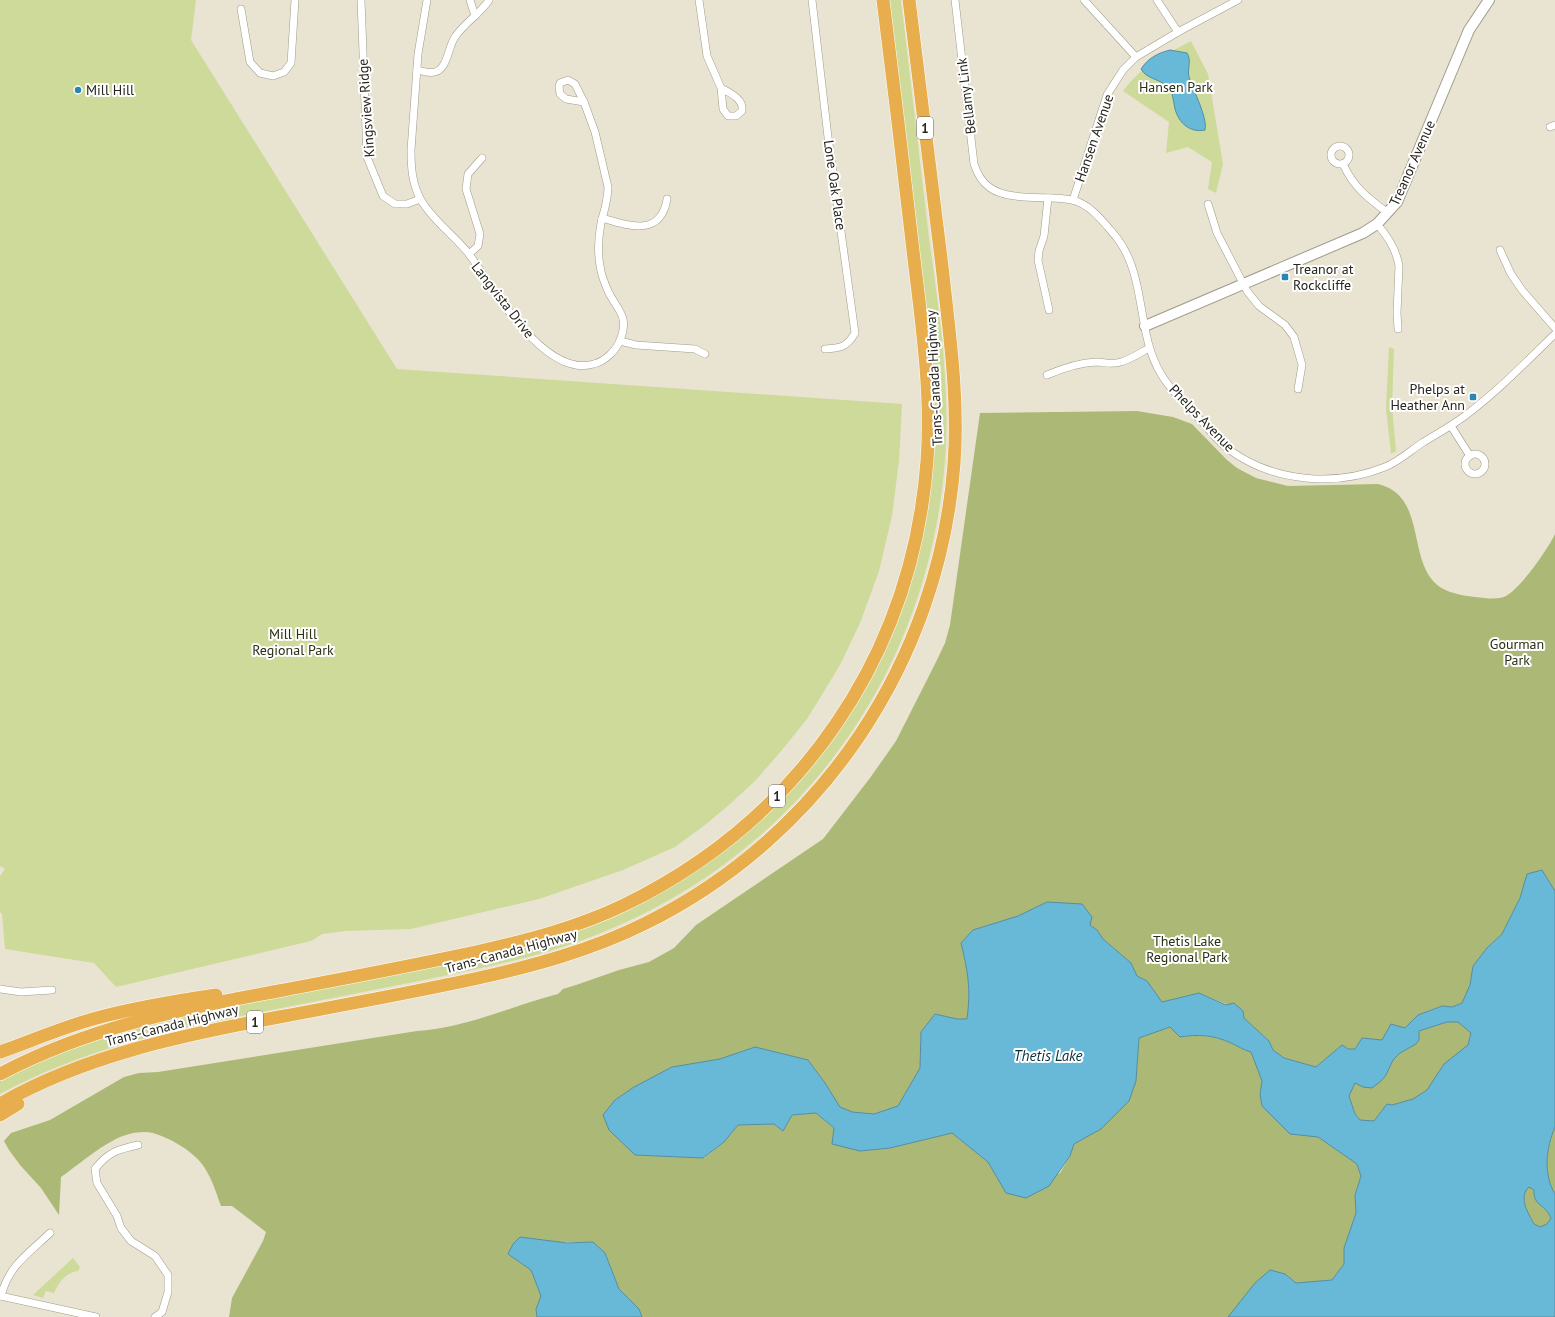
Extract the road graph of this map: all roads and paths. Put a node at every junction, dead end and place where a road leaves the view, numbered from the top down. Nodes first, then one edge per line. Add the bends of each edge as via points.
1 (295, 0) edge
2 (360, 0) edge
3 (426, 0) edge
4 (470, 0) edge
5 (489, 0) edge
6 (699, 0) edge
7 (812, 0) edge
8 (883, 0) edge
9 (909, 0) edge
10 (954, 0) edge
11 (1084, 0) edge
12 (1158, 0) edge
13 (1238, 0) edge
14 (1484, 2) edge
15 (241, 9) dead end
16 (475, 16) junction
17 (1178, 32) junction
18 (1136, 57) junction
19 (417, 70) junction
20 (721, 88) dead end
21 (584, 102) dead end
22 (482, 158) dead end
23 (1344, 164) dead end
24 (988, 187) joint
25 (1048, 198) junction
26 (420, 199) junction
27 (667, 199) dead end
28 (1073, 200) junction
29 (1208, 204) dead end
30 (1388, 213) junction
31 (602, 218) junction
32 (1377, 224) junction
33 (1500, 250) dead end
34 (468, 254) junction
35 (1244, 285) junction
36 (1049, 310) dead end
37 (1145, 326) junction
38 (1555, 328) edge
39 (1398, 329) dead end
40 (1555, 334) edge
41 (620, 340) junction
42 (1149, 348) junction
43 (826, 349) dead end
44 (705, 354) dead end
45 (1047, 375) dead end
46 (1298, 389) dead end
47 (1450, 426) junction
48 (1470, 456) dead end
49 (0, 989) edge
50 (286, 989) junction
51 (52, 990) dead end
52 (132, 1049) junction
53 (0, 1052) edge
54 (0, 1074) edge
55 (0, 1104) edge
56 (0, 1115) edge
57 (138, 1144) dead end
58 (50, 1233) dead end
59 (1, 1296) edge
60 (96, 1317) edge
61 (155, 1317) edge

1 - 15 street via 291,63 284,72 273,76 260,73 250,62
2 - 26 street, Kingsview Ridge via 367,156 383,196 395,204 407,204
3 - 19 street, Langvista Drive
4 - 16 street
5 - 16 street
6 - 20 street via 707,56
7 - 43 street, Lone Oak Place via 828,137 856,333 849,343 838,348
8 - 50 highway, Trans-Canada Highway / 1 via 925,354 927,457 924,497 909,568 887,633 859,688 837,724 779,794 724,844 659,887 591,919 522,941 478,952
9 - 52 highway, Trans-Canada Highway / 1 via 950,334 955,422 954,463 944,538 924,609 894,678 853,746 800,810 745,860 682,903 618,936 569,955 509,971 203,1032
10 - 24 street, Bellamy Link via 974,164
11 - 18 street
12 - 17 street
13 - 17 street, Hansen Avenue
14 - 30 street, Treanor Avenue via 1469,30 1397,202
16 - 19 street via 454,37 440,69 428,73
17 - 18 street, Hansen Avenue
18 - 28 street, Hansen Avenue via 1123,70 1107,95
19 - 26 street, Langvista Drive via 411,165
21 - 31 street, Langvista Drive via 607,179 608,196
22 - 34 street via 468,174 466,189 480,234 478,246
23 - 30 street via 1357,187
24 - 25 street, Phelps Avenue via 1008,195
25 - 28 street, Phelps Avenue
25 - 36 street via 1044,236 1038,260
26 - 34 street, Langvista Drive
27 - 31 street via 662,215 649,225 632,227
28 - 37 street, Phelps Avenue via 1087,207 1101,219 1122,245 1134,273
29 - 35 street via 1217,233
30 - 32 street, Treanor Avenue
31 - 41 street, Langvista Drive via 598,259 608,292 623,315
32 - 35 street, Treanor Avenue via 1363,233
32 - 39 street via 1391,242 1400,266
33 - 38 street via 1518,284
34 - 41 street, Langvista Drive via 523,329 559,360 581,366 596,364 605,359
35 - 37 street, Treanor Avenue
35 - 46 street via 1259,306 1285,325 1294,337 1302,365
37 - 42 street, Phelps Avenue
40 - 47 street, Phelps Avenue via 1484,401
41 - 44 street via 636,345 695,349
42 - 45 street via 1121,362 1085,363 1059,369
42 - 47 street, Phelps Avenue via 1172,390 1223,444 1244,460 1294,478 1329,479 1369,473 1387,466
47 - 48 street
49 - 51 street via 21,992
50 - 53 highway via 245,990 141,1008 92,1019
50 - 54 highway, Trans-Canada Highway / 1 via 130,1023 74,1041
52 - 55 highway, Trans-Canada Highway / 1 via 76,1068
52 - 56 highway via 51,1087
57 - 61 street via 120,1149 102,1159 95,1169 98,1183 121,1228 131,1241 154,1256 168,1275 168,1292 162,1312
58 - 59 street via 12,1270
59 - 60 street

